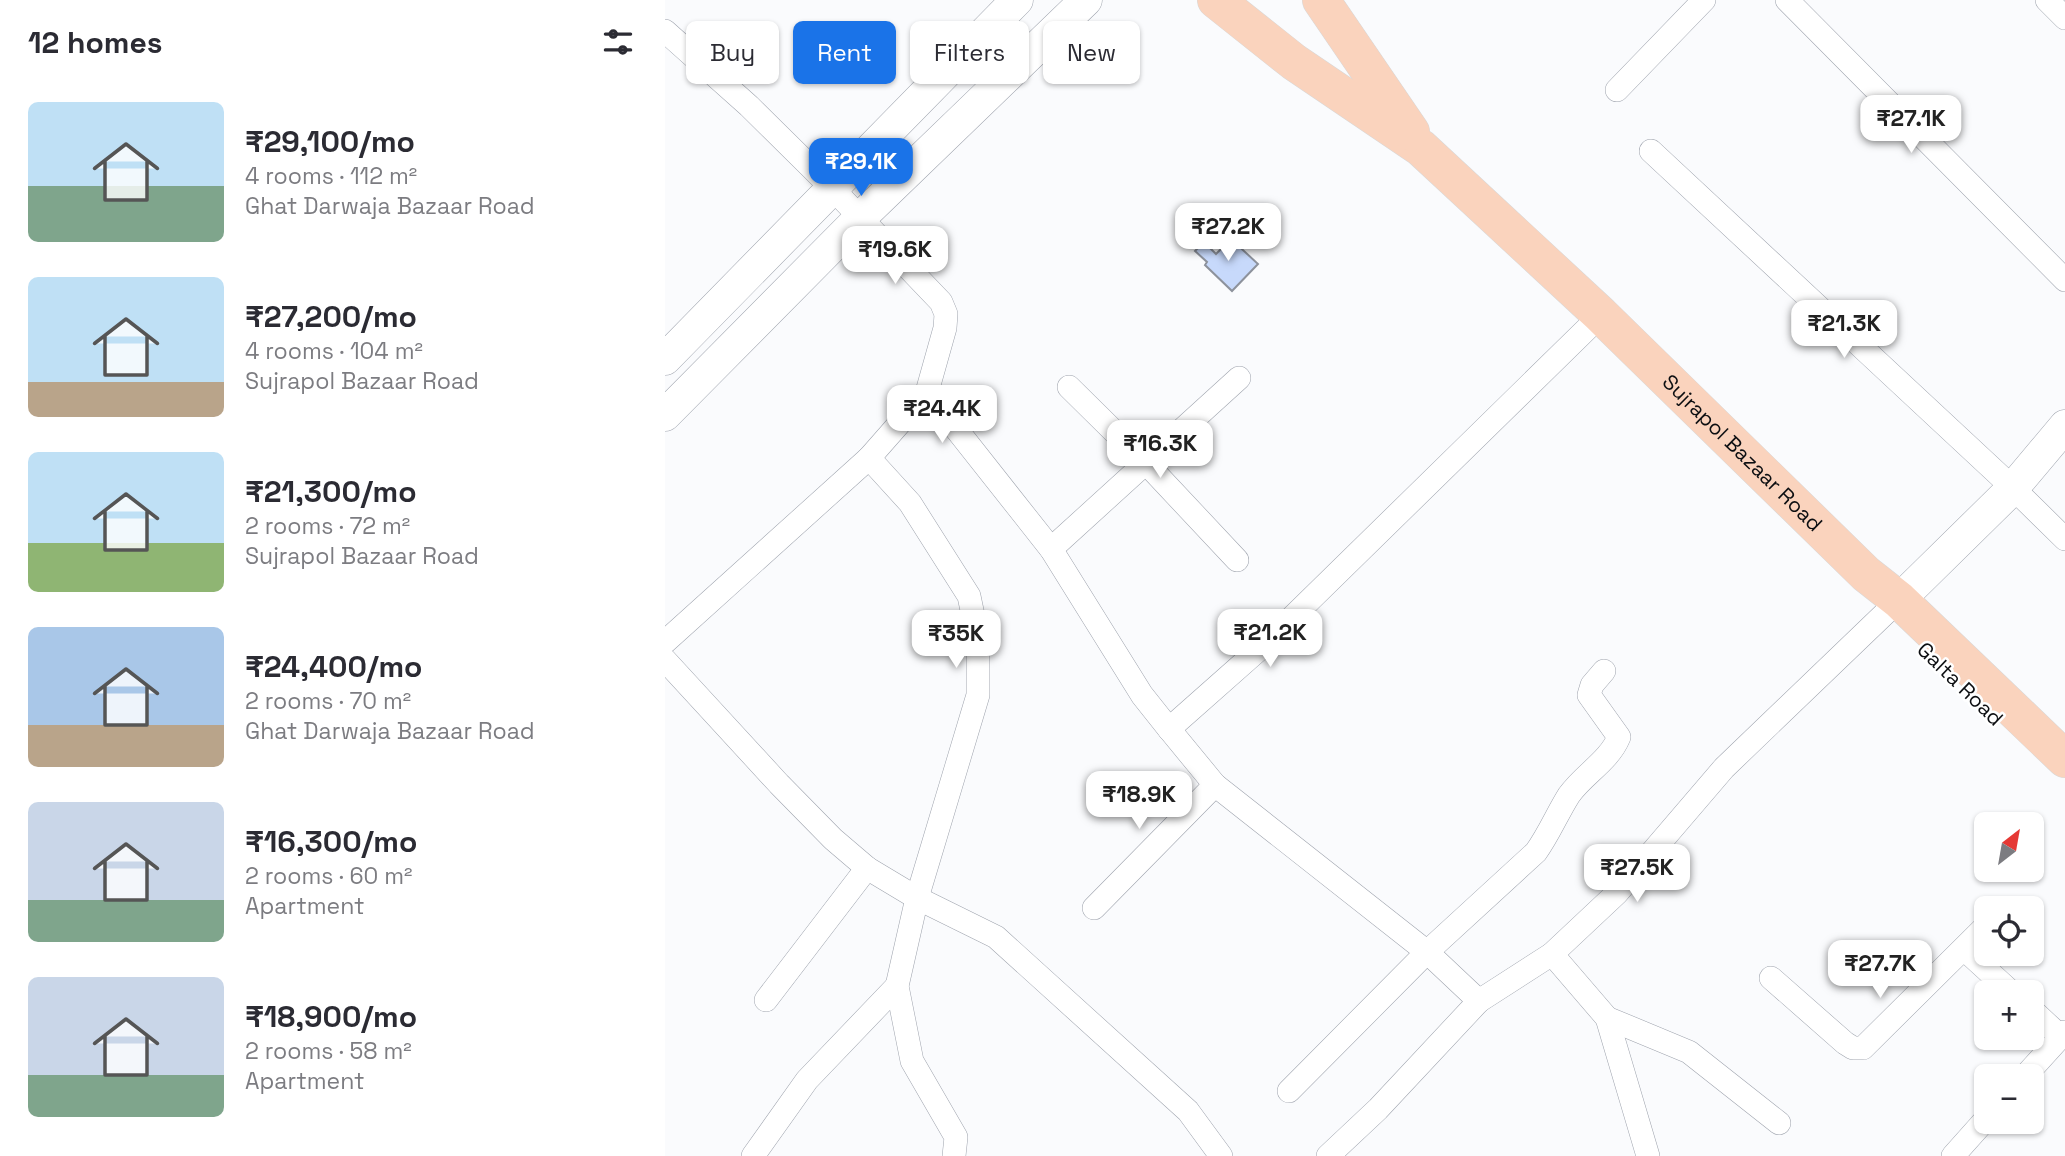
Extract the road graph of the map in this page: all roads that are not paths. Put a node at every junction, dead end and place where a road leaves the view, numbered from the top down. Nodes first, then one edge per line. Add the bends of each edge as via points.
1 (1017, 0) edge
2 (1086, 0) edge
3 (1216, 0) edge
4 (1321, 0) edge
5 (1672, 0) edge
6 (1705, 0) edge
7 (1787, 0) edge
8 (2047, 0) edge
9 (1686, 18) junction
10 (2065, 18) edge
11 (665, 31) edge
12 (1617, 90) dead end
13 (1421, 148) junction
14 (1651, 151) dead end
15 (833, 189) junction
16 (860, 218) junction
17 (2065, 280) edge
18 (1601, 315) junction
19 (665, 359) edge
20 (1239, 378) dead end
21 (1069, 387) dead end
22 (927, 392) junction
23 (665, 415) edge
24 (2065, 426) edge
25 (869, 458) junction
26 (1146, 463) junction
27 (2013, 488) junction
28 (2065, 540) edge
29 (1051, 549) junction
30 (1237, 560) dead end
31 (1893, 606) junction
32 (665, 642) edge
33 (665, 660) edge
34 (1604, 671) dead end
35 (1169, 729) junction
36 (2065, 759) edge
37 (1215, 785) junction
38 (2065, 786) edge
39 (867, 867) junction
40 (917, 898) junction
41 (1094, 908) dead end
42 (1974, 939) edge
43 (1964, 949) junction
44 (1427, 953) junction
45 (1552, 954) junction
46 (1771, 978) dead end
47 (1998, 980) edge
48 (897, 986) junction
49 (766, 1000) dead end
50 (1479, 1001) junction
51 (1607, 1018) junction
52 (2044, 1019) edge
53 (2063, 1034) edge
54 (2036, 1064) edge
55 (1289, 1091) dead end
56 (1779, 1123) dead end
57 (1974, 1132) edge
58 (1644, 1155) edge
59 (753, 1156) edge
60 (954, 1156) edge
61 (1221, 1156) edge
62 (1328, 1156) edge
63 (1953, 1156) edge

1 - 15 street
2 - 16 street
3 - 13 main road, Sujrapol Bazaar Road via 1294,62
4 - 13 main road, Sujrapol Bazaar Road
5 - 9 street
6 - 9 street
7 - 17 street
8 - 10 street
9 - 12 street
11 - 15 street
13 - 18 main road, Sujrapol Bazaar Road
14 - 27 street
15 - 16 street
15 - 19 street
16 - 22 street via 941,302 946,314
16 - 23 street
18 - 31 main road, Sujrapol Bazaar Road via 1867,574
18 - 35 street via 1265,644
20 - 26 street
21 - 26 street
22 - 25 street
22 - 29 street
24 - 27 street
25 - 32 street
25 - 40 street via 910,503 963,586 978,639 978,695
26 - 29 street
26 - 30 street
27 - 28 street
27 - 31 street
29 - 35 street via 1142,695
31 - 36 main road, Sujrapol Bazaar Road
31 - 38 main road, Galta Road
31 - 45 street via 1724,768 1617,894
33 - 39 street via 779,784
34 - 44 street via 1589,695 1619,737 1614,748 1570,794 1536,852
35 - 37 street
37 - 41 street
37 - 44 street
39 - 40 street
39 - 49 street
40 - 48 street
40 - 61 street via 996,937 1188,1111
42 - 43 street
43 - 46 street via 1863,1048 1845,1043
43 - 47 street
44 - 50 street
44 - 55 street
45 - 50 street
45 - 51 street
48 - 59 street via 807,1080
48 - 60 street via 912,1061 956,1137
50 - 62 street
51 - 56 street via 1689,1052
51 - 58 street
52 - 53 street
53 - 54 street
57 - 63 street

